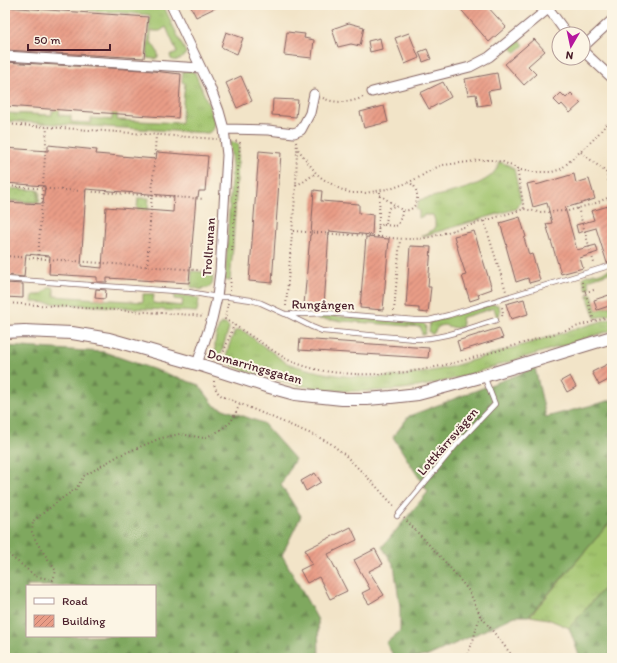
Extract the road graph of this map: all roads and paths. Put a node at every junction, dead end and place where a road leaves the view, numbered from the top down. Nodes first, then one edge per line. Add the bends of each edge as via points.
1 (171, 5) edge
2 (547, 7) edge
3 (612, 20) edge
4 (560, 26) edge
5 (591, 40) edge
6 (5, 56) edge
7 (591, 58) edge
8 (201, 68) junction
9 (612, 78) edge
10 (372, 92) joint
11 (314, 94) joint
12 (612, 118) edge
13 (5, 124) edge
14 (47, 127) junction
15 (224, 129) junction
16 (294, 132) junction
17 (156, 135) junction
18 (225, 139) junction
19 (297, 148) junction
20 (581, 152) junction
21 (517, 168) junction
22 (316, 173) junction
23 (409, 182) junction
24 (296, 185) junction
25 (5, 186) edge
26 (42, 189) junction
27 (380, 191) junction
28 (380, 195) junction
29 (152, 196) junction
30 (612, 196) edge
31 (204, 199) dead end
32 (395, 206) junction
33 (578, 208) junction
34 (402, 210) junction
35 (524, 210) junction
36 (484, 220) junction
37 (384, 225) junction
38 (378, 227) junction
39 (293, 231) junction
40 (378, 237) junction
41 (400, 239) junction
42 (232, 251) dead end
43 (5, 256) edge
44 (38, 259) junction
45 (612, 265) edge
46 (147, 266) junction
47 (596, 270) junction
48 (220, 272) junction
49 (231, 274) dead end
50 (580, 275) junction
51 (5, 279) edge
52 (594, 290) dead end
53 (585, 292) junction
54 (229, 297) junction
55 (217, 298) junction
56 (508, 298) junction
57 (498, 301) junction
58 (5, 303) edge
59 (284, 314) junction
60 (612, 316) edge
61 (394, 318) junction
62 (212, 319) junction
63 (225, 319) junction
64 (496, 320) joint
65 (594, 321) junction
66 (234, 325) junction
67 (5, 332) edge
68 (612, 337) edge
69 (197, 364) junction
70 (217, 371) junction
71 (484, 376) junction
72 (240, 404) junction
73 (399, 515) junction
74 (5, 552) edge
75 (480, 615) junction
76 (466, 658) edge
77 (514, 658) edge

1 - 8 street, Trollrunan
2 - 4 street
2 - 10 street via 489,57 470,67
3 - 5 street
6 - 8 street
7 - 9 street
8 - 15 street, Trollrunan
10 - 11 path via 359,100 343,102 327,100
11 - 16 street via 310,113 300,130
12 - 20 path
13 - 14 path
14 - 17 path
14 - 26 path
15 - 16 street
15 - 18 street, Trollrunan
16 - 19 path
17 - 18 path
17 - 29 path
18 - 42 path via 240,143
18 - 48 street, Trollrunan via 226,167
19 - 22 path
19 - 24 path
20 - 21 path via 561,169 552,172 532,172
20 - 30 path via 606,172
21 - 23 path via 503,162 479,160 435,168
21 - 35 path
22 - 24 path
22 - 27 path via 340,190 351,193
23 - 27 path
23 - 34 path via 415,189 416,203 411,209
24 - 39 path
25 - 26 path
26 - 29 path
26 - 44 path
27 - 28 path
28 - 32 path
28 - 38 path
29 - 31 path
29 - 46 path
30 - 33 path
32 - 34 path
32 - 37 path via 389,208
33 - 35 path via 554,212
33 - 47 path
34 - 37 path via 398,226
35 - 36 path
36 - 41 path via 431,237
36 - 56 path
37 - 38 path
38 - 40 path
39 - 40 path
39 - 59 path
40 - 41 path
41 - 61 path
43 - 44 path
44 - 46 path
45 - 47 lane, Rungången
46 - 48 path
47 - 50 lane, Rungången
48 - 55 street, Trollrunan
49 - 54 path
50 - 53 path
50 - 56 lane, Rungången
51 - 55 lane, Rungången via 190,292
52 - 53 path
53 - 65 path
54 - 55 lane, Rungången
54 - 59 lane, Rungången via 261,303
54 - 63 path
55 - 62 street, Trollrunan
56 - 57 lane, Rungången
57 - 61 lane, Rungången via 429,320
57 - 64 path via 503,313
58 - 62 path via 194,315
59 - 61 lane, Rungången via 327,313
59 - 64 lane via 322,331 414,339 446,335
60 - 65 path
62 - 63 path
62 - 69 street, Trollrunan
63 - 66 path
65 - 66 path via 449,365 375,375 337,373 295,363
66 - 70 path
67 - 69 street, Domarringsgatan via 72,333 109,339
68 - 71 street, Domarringsgatan
69 - 70 street, Domarringsgatan
70 - 71 street, Domarringsgatan via 295,394 342,399 418,394
70 - 72 path via 214,383 218,393
71 - 73 lane, Lottkärrsvägen via 495,404 456,445
72 - 73 path via 330,443 373,483
72 - 74 path via 231,422 204,438 180,434 161,438 118,456 84,476 76,489 33,521 32,532 56,571 53,580 35,576
73 - 75 path via 447,564 469,591
75 - 76 path
75 - 77 path

